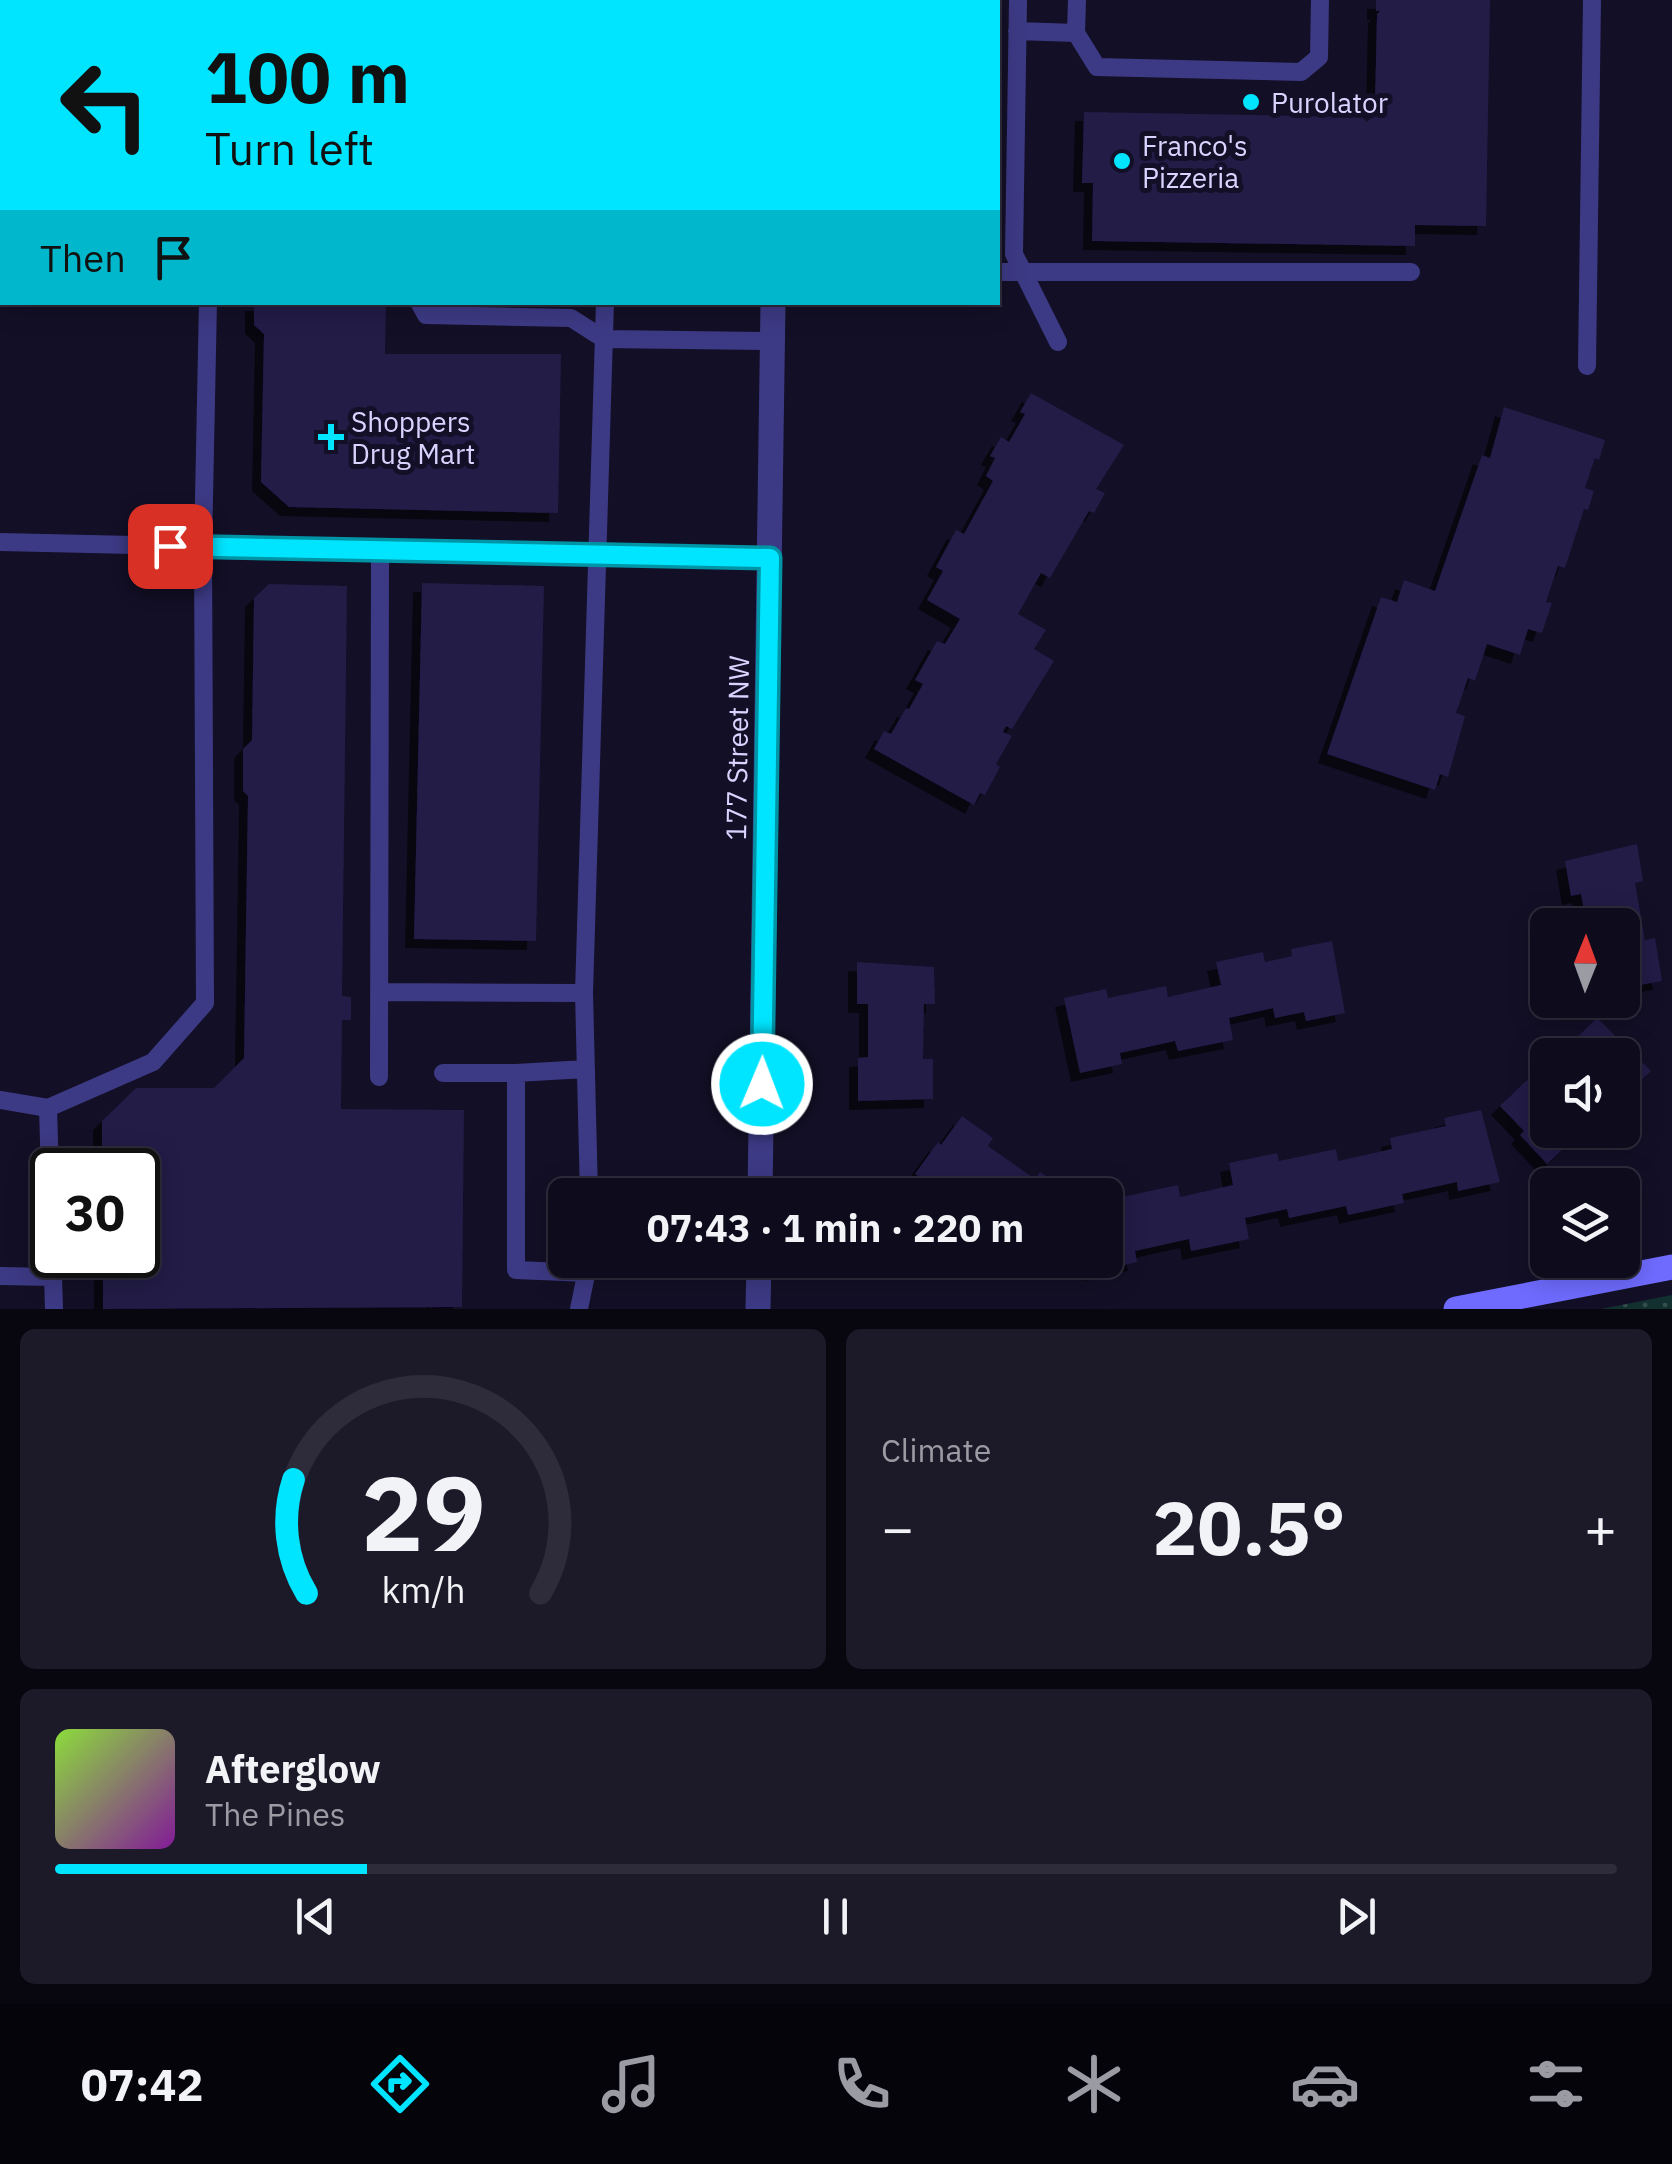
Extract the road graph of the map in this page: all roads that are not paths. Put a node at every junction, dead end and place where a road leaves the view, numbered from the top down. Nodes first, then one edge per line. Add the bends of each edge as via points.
1 (1018, 0) edge
2 (1078, 0) edge
3 (1320, 0) edge
4 (1592, 0) edge
5 (1018, 31) junction
6 (1076, 33) junction
7 (1000, 272) edge
8 (1411, 272) dead end
9 (1024, 273) junction
10 (208, 305) edge
11 (421, 305) edge
12 (605, 305) edge
13 (774, 305) edge
14 (604, 340) junction
15 (773, 341) junction
16 (1058, 342) dead end
17 (1587, 366) dead end
18 (0, 542) edge
19 (203, 547) junction
20 (380, 551) junction
21 (598, 557) junction
22 (770, 558) junction
23 (379, 992) junction
24 (584, 993) junction
25 (586, 1069) junction
26 (443, 1072) dead end
27 (516, 1073) junction
28 (379, 1077) dead end
29 (0, 1100) edge
30 (48, 1108) junction
31 (49, 1148) edge
32 (589, 1178) edge
33 (760, 1178) edge
34 (1672, 1267) edge
35 (548, 1268) edge
36 (0, 1276) edge
37 (30, 1277) edge
38 (52, 1278) edge
39 (585, 1278) edge
40 (759, 1278) edge
41 (1468, 1308) edge
42 (54, 1309) edge
43 (579, 1309) edge
44 (758, 1309) edge

1 - 5 lane
2 - 6 lane
3 - 6 lane via 1319,57 1300,72 1097,67
4 - 17 lane
5 - 6 lane
5 - 9 lane via 1014,254
7 - 9 lane
8 - 9 lane
9 - 16 lane
10 - 19 lane
11 - 14 lane via 426,315 571,318
12 - 14 lane
13 - 15 street, 177 Street NW
14 - 15 lane
14 - 21 lane
15 - 22 street, 177 Street NW
18 - 19 lane
19 - 20 lane
19 - 30 lane via 204,1002 153,1062
20 - 21 lane
20 - 23 lane
21 - 22 lane
21 - 24 lane
22 - 33 street, 177 Street NW
23 - 24 lane
23 - 28 lane
24 - 25 lane
25 - 27 lane
25 - 32 lane
26 - 27 lane
27 - 35 lane via 516,1270
29 - 30 lane
30 - 31 lane
34 - 41 street
36 - 37 lane
38 - 42 lane
39 - 43 lane
40 - 44 street

